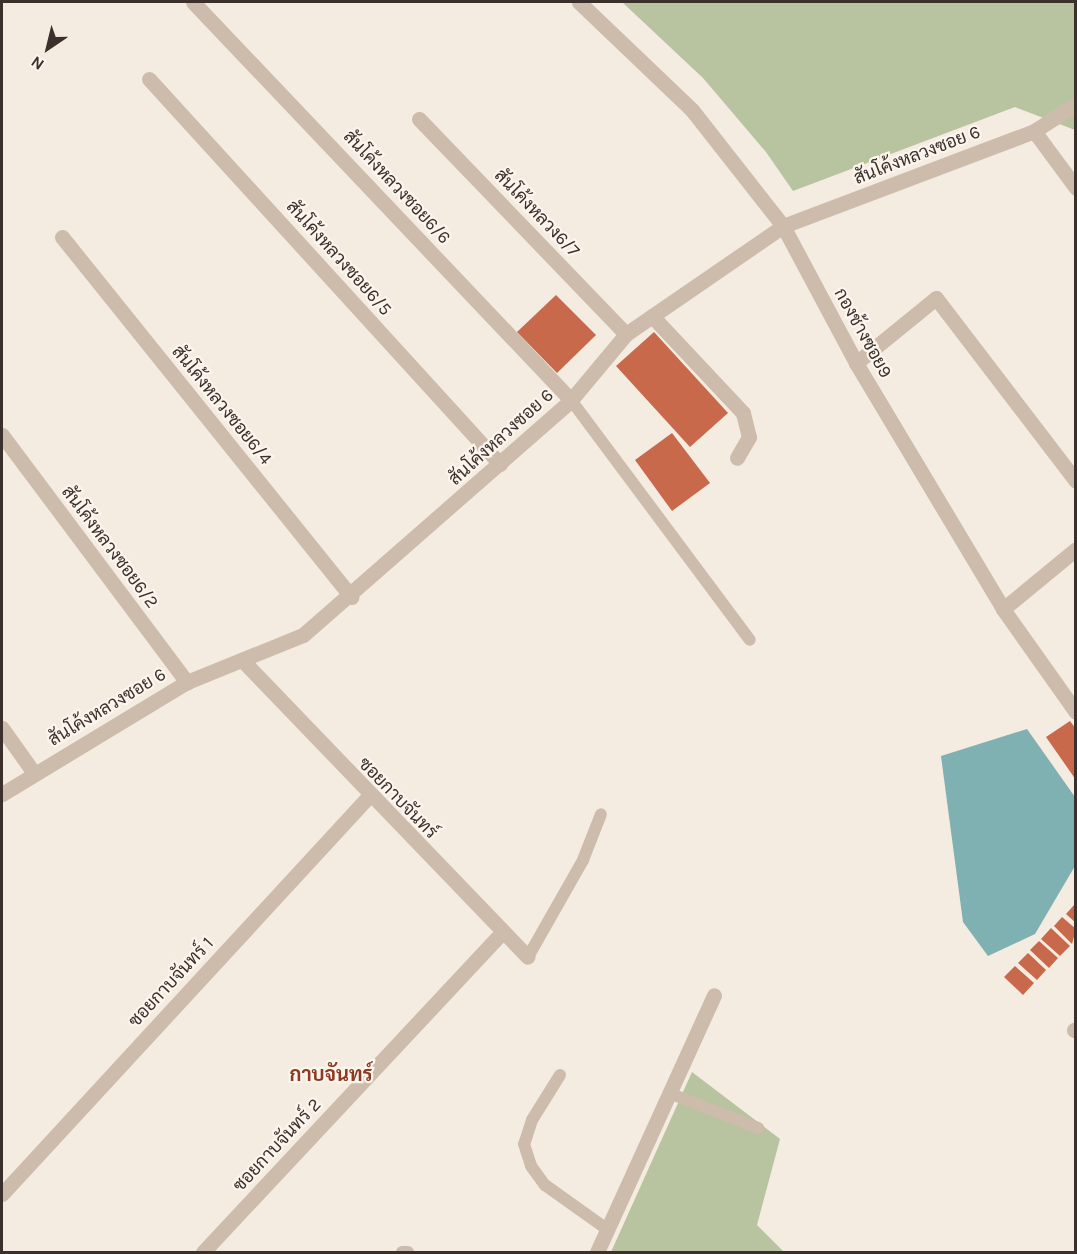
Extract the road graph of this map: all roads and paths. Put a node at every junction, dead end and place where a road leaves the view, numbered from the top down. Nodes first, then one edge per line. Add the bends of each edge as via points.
1 (193, 2) edge
2 (579, 2) edge
3 (149, 79) dead end
4 (1076, 104) edge
5 (419, 119) dead end
6 (1034, 131) junction
7 (1076, 188) edge
8 (783, 226) junction
9 (62, 237) dead end
10 (652, 316) junction
11 (626, 334) junction
12 (856, 363) junction
13 (571, 400) junction
14 (2, 435) edge
15 (737, 458) dead end
16 (500, 464) junction
17 (1076, 481) edge
18 (1076, 549) edge
19 (351, 597) junction
20 (1003, 609) junction
21 (750, 640) dead end
22 (244, 662) junction
23 (187, 682) junction
24 (1076, 712) edge
25 (2, 728) edge
26 (34, 773) junction
27 (2, 794) edge
28 (369, 796) junction
29 (601, 814) dead end
30 (501, 933) junction
31 (528, 957) joint
32 (714, 995) dead end
33 (560, 1075) dead end
34 (669, 1093) junction
35 (759, 1128) dead end
36 (2, 1194) edge
37 (607, 1229) junction
38 (203, 1252) edge
39 (402, 1252) edge
40 (408, 1252) edge
41 (597, 1252) edge

1 - 13 street, สันโค้งหลวงซอย6/6
2 - 8 street, กองช้างซอย9 via 692,110
3 - 16 street, สันโค้งหลวงซอย6/5
4 - 6 street, สันโค้งหลวงซอย 6
5 - 11 street, สันโค้งหลวง6/7
6 - 7 street
6 - 8 street, สันโค้งหลวงซอย 6
8 - 10 street, สันโค้งหลวงซอย 6
8 - 12 street, กองช้างซอย9
9 - 19 street, สันโค้งหลวงซอย6/4
10 - 11 street, สันโค้งหลวงซอย 6
10 - 15 street via 743,413 749,437
11 - 13 street, สันโค้งหลวงซอย 6
12 - 17 street via 936,298
12 - 20 street, กองช้างซอย9
13 - 16 street, สันโค้งหลวงซอย 6
13 - 21 lane
14 - 23 street, สันโค้งหลวงซอย6/2
16 - 19 street, สันโค้งหลวงซอย 6
18 - 20 street
19 - 22 street, สันโค้งหลวงซอย 6 via 303,635
20 - 24 street, กองช้างซอย9
22 - 23 street, สันโค้งหลวงซอย 6
22 - 28 street, ซอยกาบจันทร์
23 - 26 street, สันโค้งหลวงซอย 6
25 - 26 street
26 - 27 street, สันโค้งหลวงซอย 6
28 - 30 street, ซอยกาบจันทร์
28 - 36 street, ซอยกาบจันทร์ 1
29 - 31 lane via 583,860
30 - 31 street, ซอยกาบจันทร์
30 - 38 street, ซอยกาบจันทร์ 2
32 - 34 street
33 - 37 lane via 532,1120 525,1144 531,1166 545,1185
34 - 35 lane
34 - 37 street
37 - 41 street
39 - 40 lane

